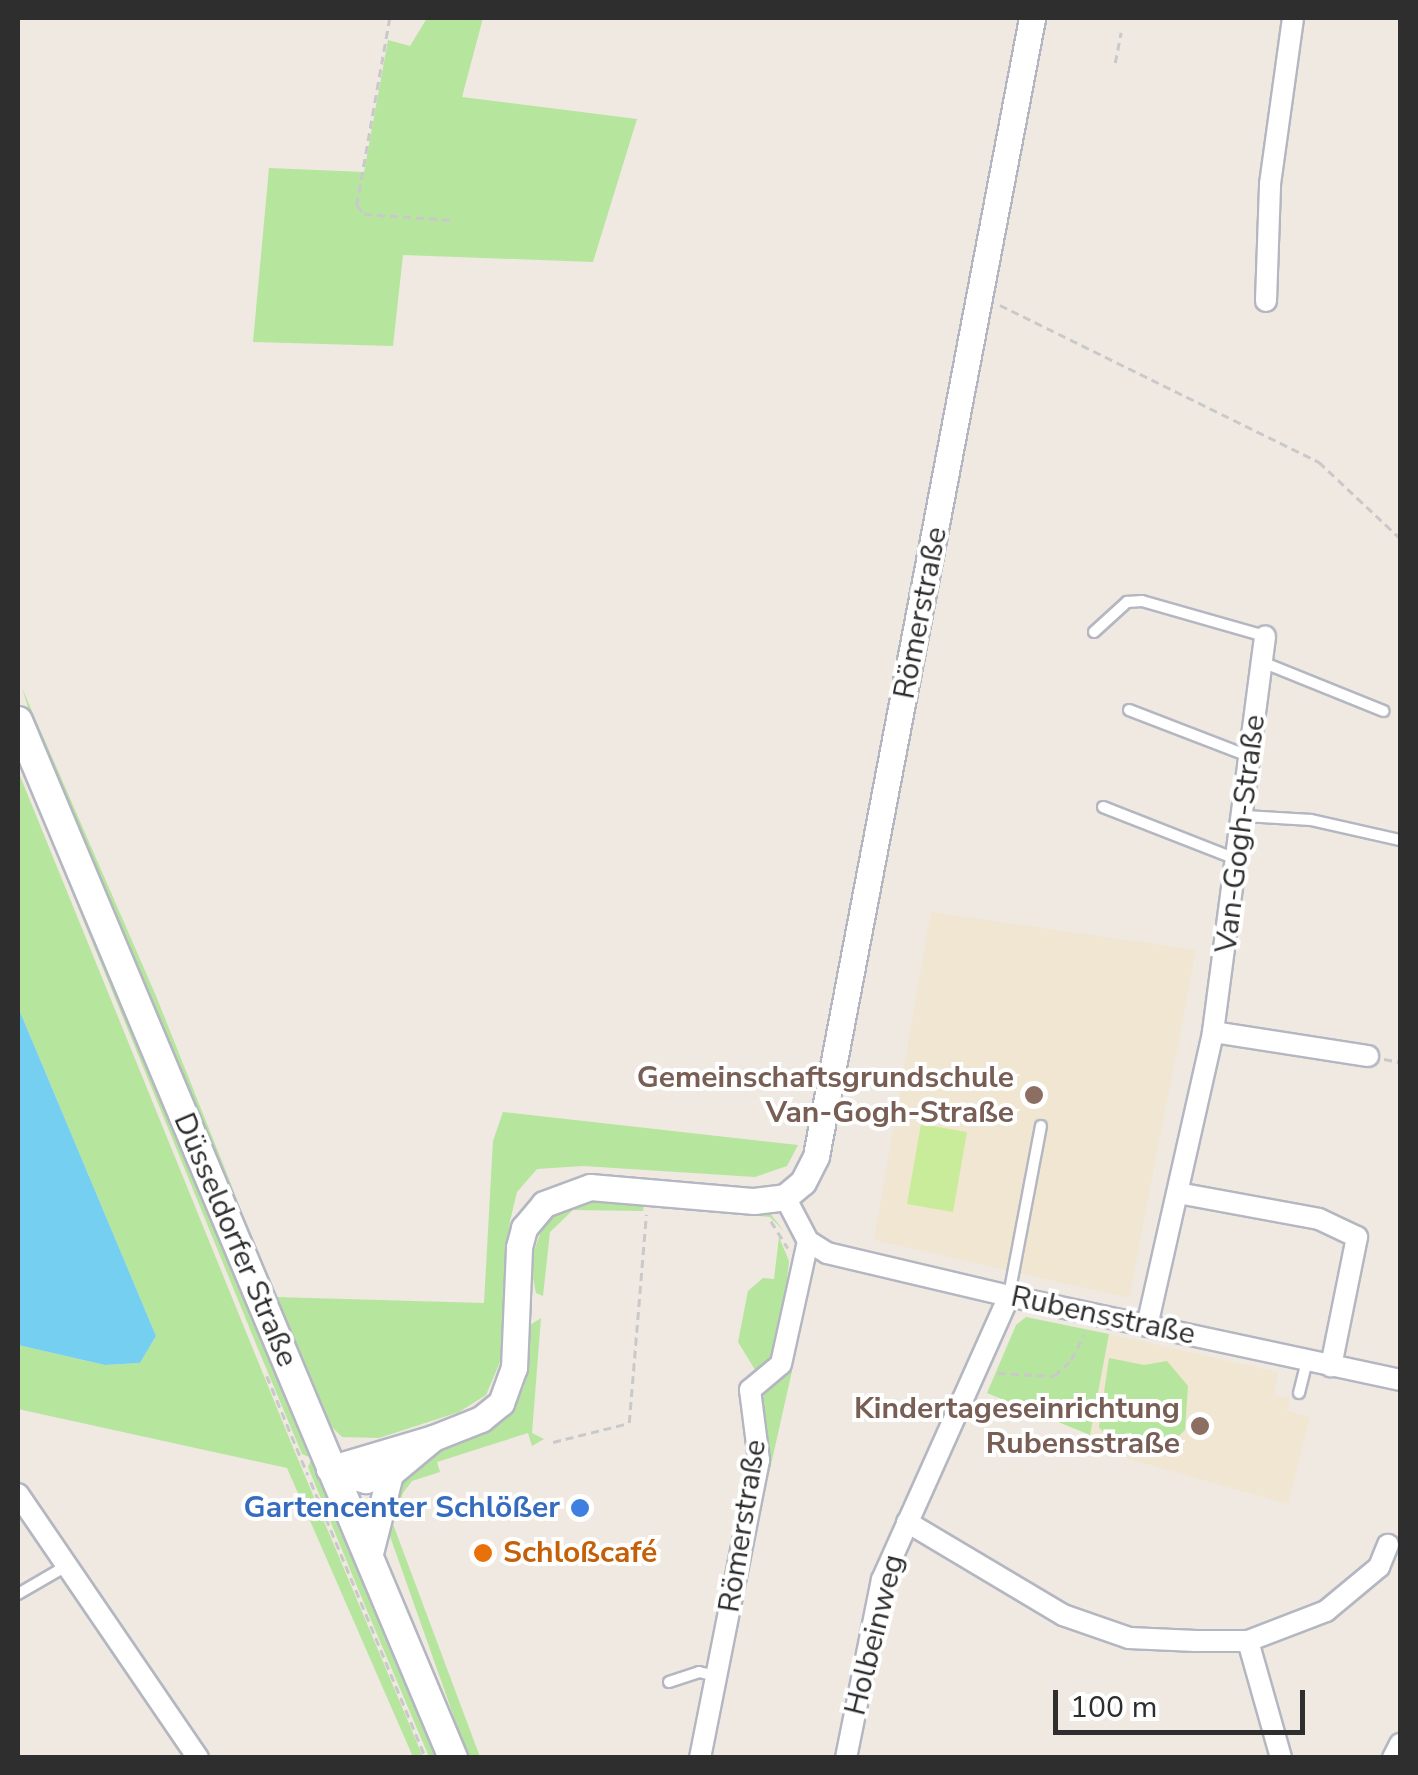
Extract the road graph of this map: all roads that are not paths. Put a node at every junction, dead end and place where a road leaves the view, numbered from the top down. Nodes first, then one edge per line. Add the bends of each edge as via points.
1 (1032, 18) edge
2 (1293, 18) edge
3 (1266, 301) dead end
4 (1094, 632) dead end
5 (1265, 636) joint
6 (1262, 662) junction
7 (1129, 710) dead end
8 (1384, 711) dead end
9 (18, 722) edge
10 (1252, 757) junction
11 (1103, 807) dead end
12 (1245, 816) junction
13 (1400, 840) edge
14 (1240, 860) junction
15 (1213, 1032) junction
16 (1368, 1056) dead end
17 (1041, 1126) dead end
18 (1178, 1192) junction
19 (784, 1197) junction
20 (806, 1251) junction
21 (1008, 1296) junction
22 (1148, 1326) junction
23 (1307, 1360) junction
24 (1331, 1366) junction
25 (1400, 1380) edge
26 (1299, 1393) dead end
27 (433, 1438) junction
28 (329, 1468) junction
29 (390, 1474) junction
30 (18, 1494) edge
31 (907, 1522) junction
32 (1388, 1545) dead end
33 (369, 1557) junction
34 (68, 1564) junction
35 (18, 1594) edge
36 (1248, 1641) junction
37 (716, 1676) junction
38 (669, 1682) dead end
39 (1400, 1744) edge
40 (198, 1758) edge
41 (453, 1758) edge
42 (700, 1758) edge
43 (846, 1758) edge
44 (1282, 1758) edge
45 (1393, 1758) edge

1 - 19 street, Römerstraße via 842,1041 816,1156 803,1182
2 - 3 street via 1270,184
4 - 5 lane via 1128,602 1142,601
5 - 6 street, Van-Gogh-Straße
6 - 8 lane
6 - 10 street, Van-Gogh-Straße
7 - 10 lane
9 - 28 main road, Düsseldorfer Straße
10 - 12 street, Van-Gogh-Straße
11 - 14 lane
12 - 13 lane via 1311,820
12 - 14 street, Van-Gogh-Straße
14 - 15 street, Van-Gogh-Straße
15 - 16 street
15 - 18 street, Van-Gogh-Straße
17 - 21 lane
18 - 22 street, Van-Gogh-Straße
18 - 24 street via 1319,1219 1357,1236
19 - 20 street
19 - 27 street via 754,1201 590,1187 544,1204 524,1228 519,1247 512,1385 481,1419
20 - 21 street, Rubensstraße
20 - 37 street, Römerstraße via 781,1364 750,1390 761,1433 759,1460
21 - 22 street, Rubensstraße
21 - 31 street, Holbeinweg
22 - 23 street, Rubensstraße
23 - 24 street, Rubensstraße
23 - 26 lane
24 - 25 street, Rubensstraße
27 - 28 street
27 - 29 street
28 - 29 street via 365,1480
28 - 33 main road, Düsseldorfer Straße
29 - 33 street
30 - 34 street
31 - 36 street via 1080,1620 1129,1638
31 - 43 street, Holbeinweg via 882,1580
32 - 36 street via 1379,1568 1326,1612
33 - 41 main road, Düsseldorfer Straße
34 - 35 lane
34 - 40 street
36 - 44 street
37 - 38 lane via 698,1672
37 - 42 street, Römerstraße
39 - 45 street

